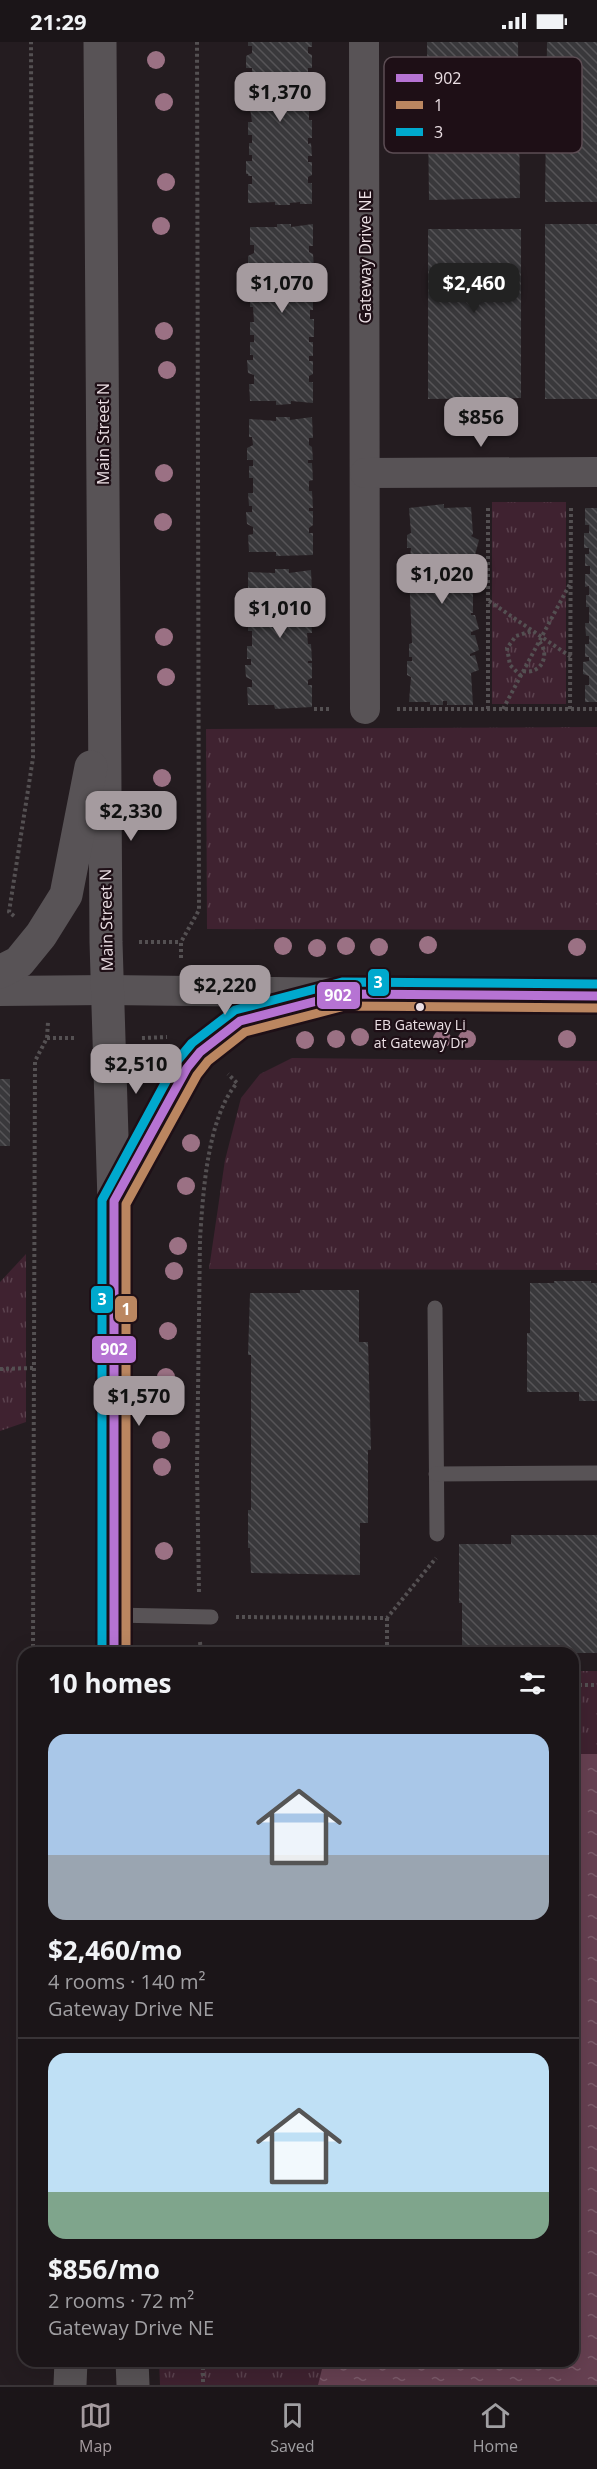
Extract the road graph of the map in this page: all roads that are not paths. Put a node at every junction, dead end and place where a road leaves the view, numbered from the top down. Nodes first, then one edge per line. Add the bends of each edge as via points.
1 (100, 42) edge
2 (364, 42) edge
3 (597, 472) edge
4 (365, 473) junction
5 (105, 694) junction
6 (365, 709) road end
7 (0, 972) edge
8 (107, 990) junction
9 (0, 991) edge
10 (344, 994) junction
11 (597, 996) edge
12 (114, 1201) junction
13 (435, 1308) dead end
14 (597, 1473) edge
15 (436, 1474) junction
16 (437, 1534) road end
17 (114, 1615) junction
18 (205, 1617) road end
19 (114, 1647) edge
20 (71, 2367) edge
21 (132, 2367) edge
22 (70, 2385) edge
23 (133, 2385) edge

1 - 5 street, Main Street N
2 - 4 street, Gateway Drive NE
3 - 4 street
4 - 6 street, Gateway Drive NE
5 - 7 street via 66,895 19,962
5 - 8 street, Main Street N
8 - 9 street
8 - 10 street
8 - 12 street, Main Street N
10 - 11 street
10 - 12 street via 240,1022 200,1052 187,1068
12 - 17 street, Main Street N
13 - 15 lane
14 - 15 lane
15 - 16 lane
17 - 18 lane
17 - 19 street, Main Street N
20 - 22 street
21 - 23 street

